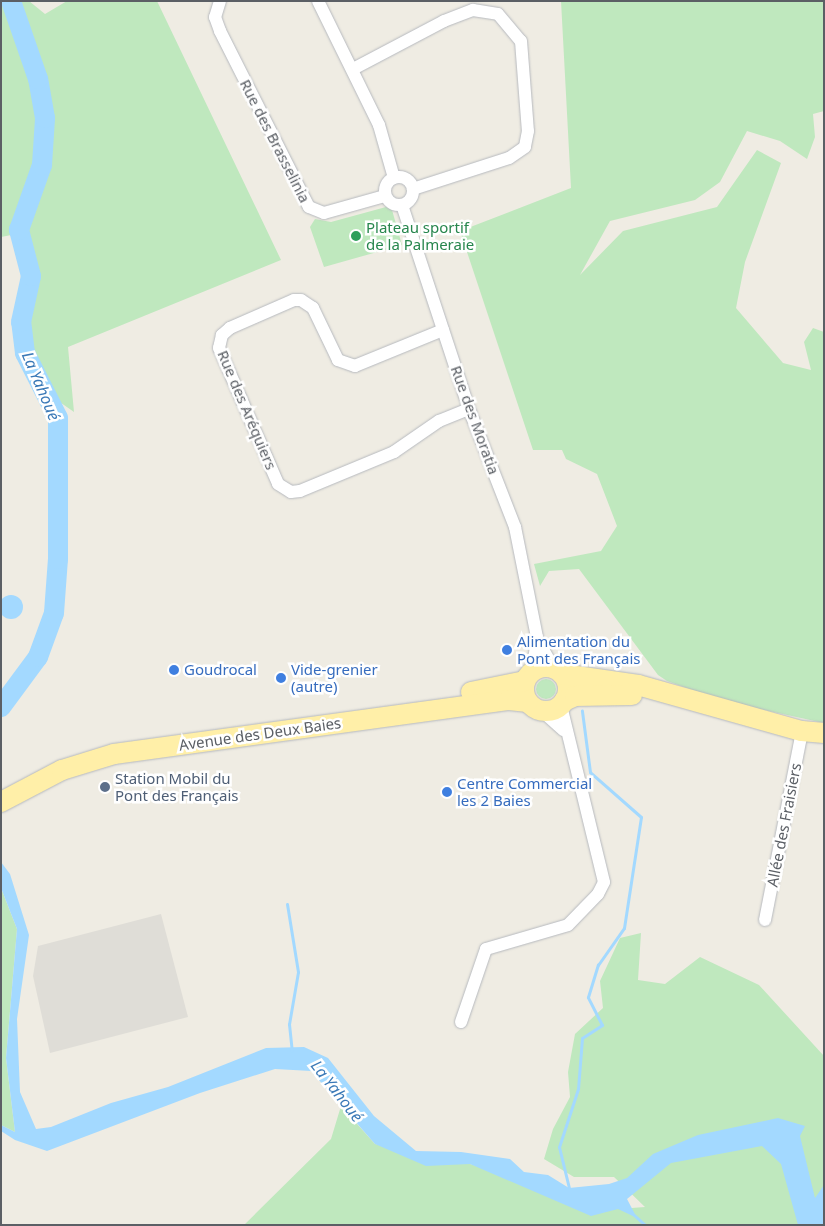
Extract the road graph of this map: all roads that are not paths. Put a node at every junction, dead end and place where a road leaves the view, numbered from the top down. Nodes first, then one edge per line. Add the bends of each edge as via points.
1 (220, 1) edge
2 (318, 1) edge
3 (353, 69) junction
4 (394, 178) junction
5 (413, 189) junction
6 (385, 196) junction
7 (402, 205) junction
8 (443, 330) junction
9 (469, 409) junction
10 (537, 637) junction
11 (558, 671) junction
12 (529, 676) junction
13 (684, 697) junction
14 (562, 703) junction
15 (534, 706) junction
16 (802, 731) junction
17 (824, 733) edge
18 (568, 736) junction
19 (1, 790) edge
20 (1, 802) edge
21 (765, 920) dead end
22 (461, 1022) dead end

1 - 6 street, Rue des Brasselinia via 215,17 220,31 309,207 324,213
2 - 3 street
3 - 4 street via 379,125
3 - 5 street via 446,20 473,10 498,14 521,41 528,131 525,148 509,158
4 - 5 street via 406,179
4 - 6 street via 387,183
5 - 7 street via 412,198
6 - 7 street via 394,204
7 - 8 street, Rue des Moratia
8 - 9 street, Rue des Moratia
8 - 9 street, Rue des Aréquiers via 355,366 338,360 313,308 301,300 294,300 230,328 222,335 219,348 278,484 291,492 394,452 439,421
9 - 10 street, Rue des Moratia via 515,527
10 - 11 street, Rue des Moratia via 546,660
10 - 12 street, Rue des Moratia
11 - 12 main road, Avenue des Deux Baies
11 - 13 main road
11 - 14 main road via 568,685
12 - 15 main road
12 - 19 main road, Avenue des Deux Baies via 490,690 109,742 57,761
13 - 14 main road via 602,694 575,696
13 - 16 main road
14 - 15 main road, Avenue des Deux Baies
14 - 18 street
15 - 18 street via 553,718
15 - 20 main road, Avenue des Deux Baies via 509,700 114,754 62,770
16 - 17 main road
16 - 21 street, Allée des Fraisiers
18 - 22 street via 604,882 598,894 568,925 486,949

